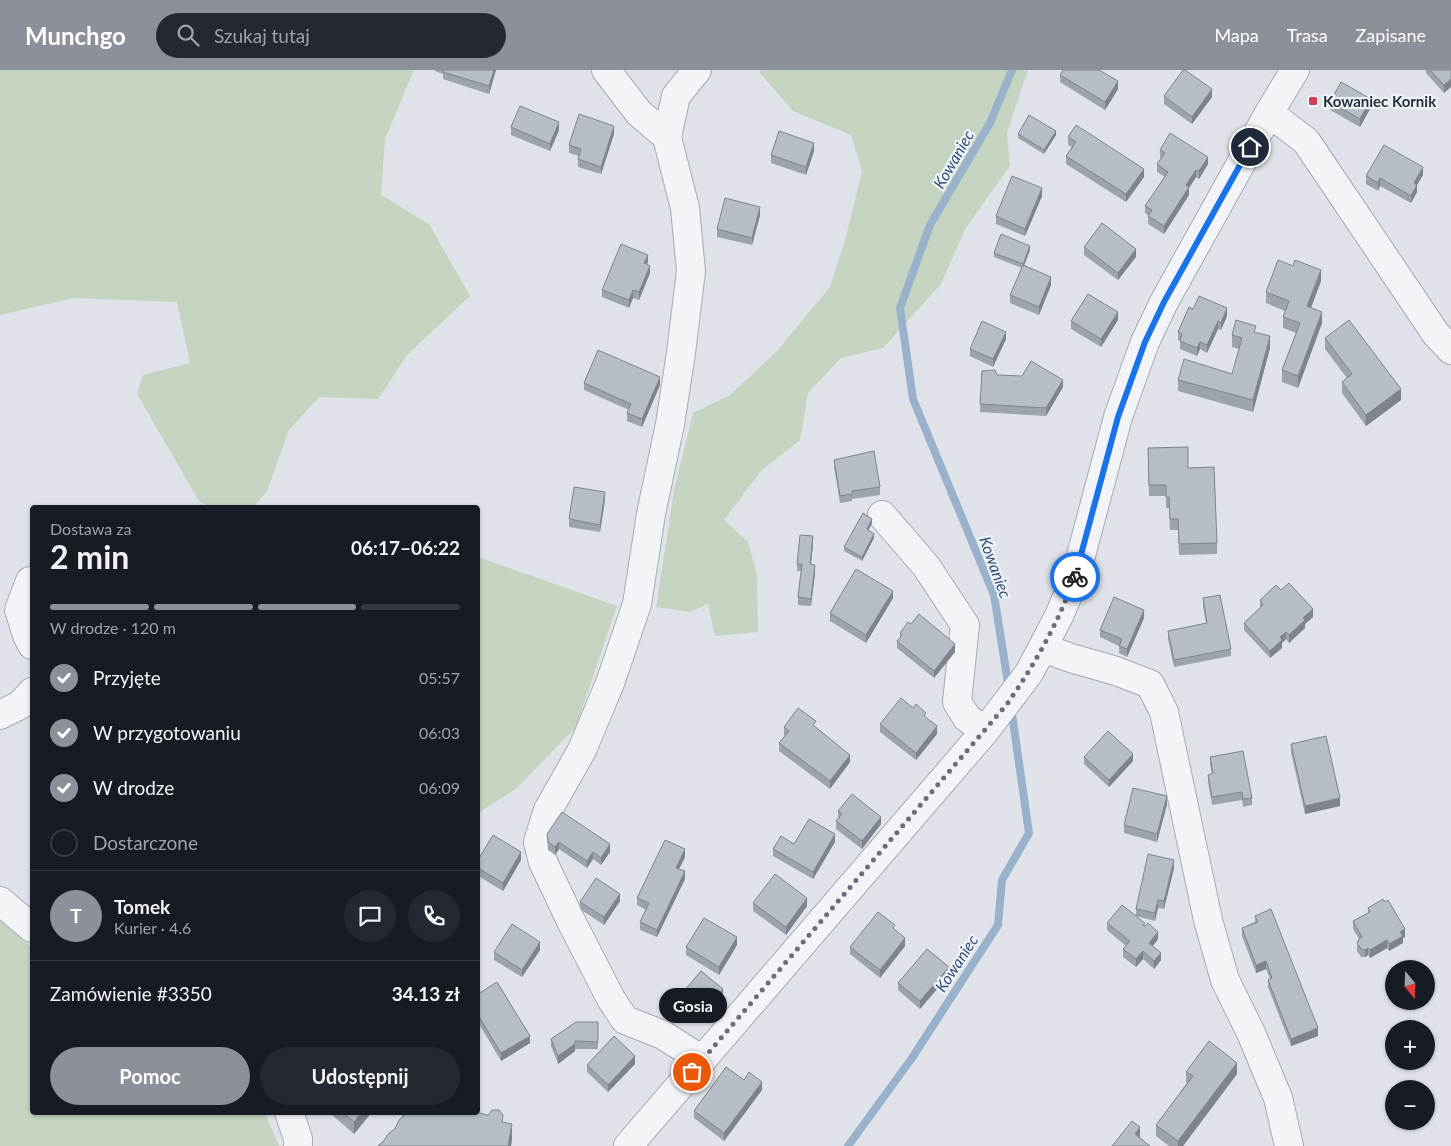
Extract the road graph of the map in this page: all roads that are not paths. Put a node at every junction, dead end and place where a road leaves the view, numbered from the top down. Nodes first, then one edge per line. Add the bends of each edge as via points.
1 (606, 70) edge
2 (697, 70) edge
3 (1295, 70) edge
4 (1269, 113) junction
5 (667, 137) junction
6 (1451, 350) edge
7 (882, 515) dead end
8 (30, 581) dead end
9 (30, 641) edge
10 (1043, 648) junction
11 (30, 694) edge
12 (0, 715) edge
13 (982, 735) junction
14 (0, 901) edge
15 (30, 926) edge
16 (702, 1060) junction
17 (291, 1115) edge
18 (298, 1146) edge
19 (628, 1146) edge
20 (1289, 1146) edge

1 - 5 street via 640,113
2 - 5 street via 676,96
3 - 4 street
4 - 6 street via 1306,141 1436,334
4 - 10 street via 1145,342 1118,417 1075,578
5 - 16 street via 685,208 690,271 670,424 637,604 610,683 582,750 548,810 538,842 543,862 571,920 625,1020 663,1036
7 - 13 street via 926,566 965,625 957,702
8 - 9 street via 19,610
10 - 13 street via 1029,673
10 - 20 street via 1150,684 1164,712 1208,920 1225,980 1278,1098
11 - 12 street via 20,705
13 - 16 street
14 - 15 street
16 - 19 street
17 - 18 street

